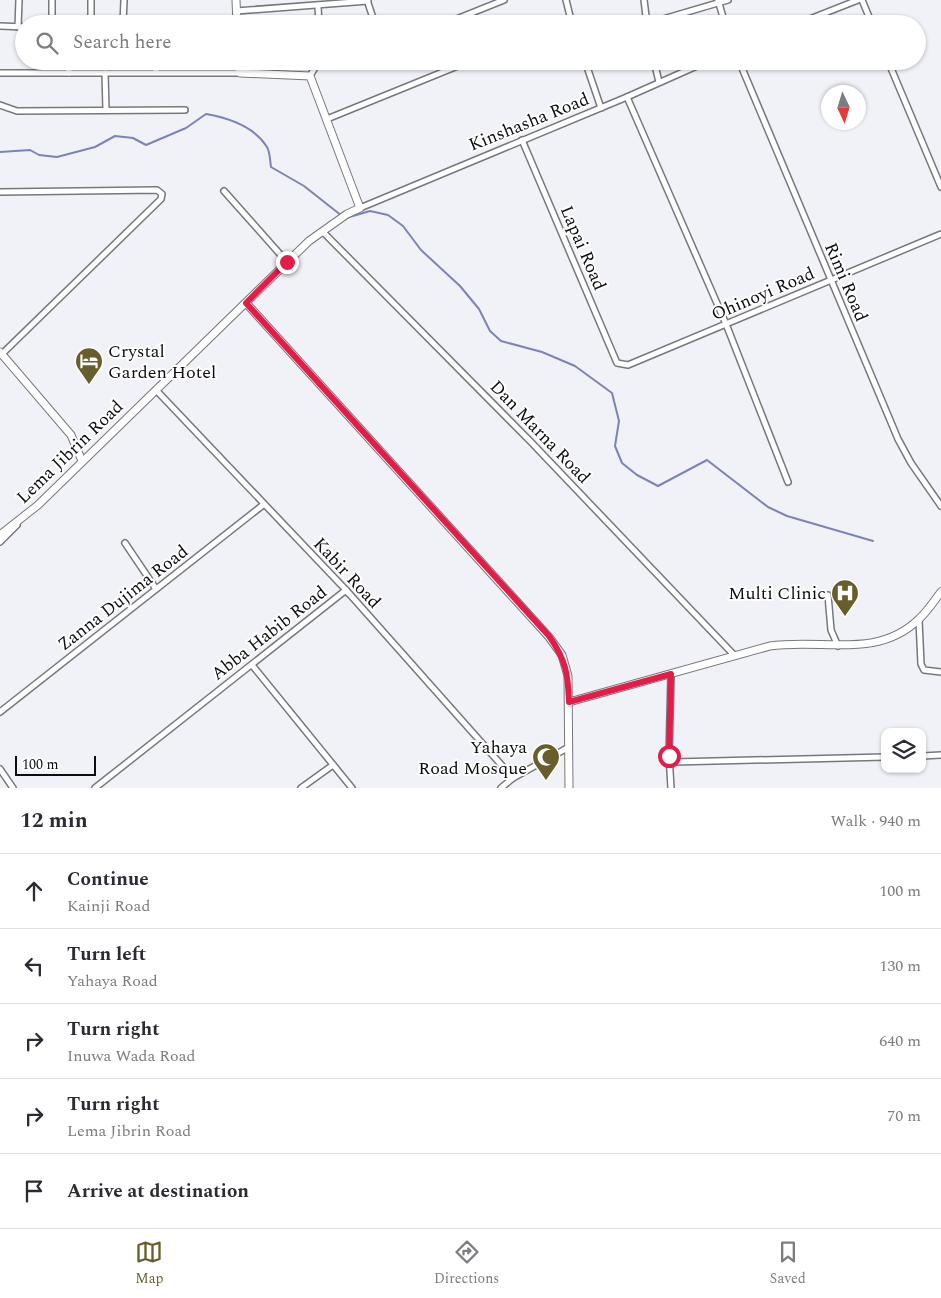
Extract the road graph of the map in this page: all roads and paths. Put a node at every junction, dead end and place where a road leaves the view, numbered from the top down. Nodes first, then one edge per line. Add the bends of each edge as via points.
1 (20, 0) edge
2 (52, 0) edge
3 (91, 0) edge
4 (124, 0) edge
5 (236, 0) edge
6 (504, 0) edge
7 (566, 0) edge
8 (644, 0) edge
9 (728, 0) edge
10 (860, 0) edge
11 (367, 1) edge
12 (718, 1) edge
13 (318, 6) junction
14 (236, 10) junction
15 (21, 15) edge
16 (52, 15) edge
17 (91, 15) edge
18 (123, 15) edge
19 (236, 15) edge
20 (318, 15) edge
21 (372, 15) edge
22 (466, 15) edge
23 (570, 15) edge
24 (646, 15) edge
25 (675, 15) edge
26 (722, 15) edge
27 (821, 15) edge
28 (868, 15) edge
29 (0, 26) edge
30 (15, 27) edge
31 (240, 70) edge
32 (314, 70) edge
33 (448, 70) edge
34 (588, 70) edge
35 (656, 70) edge
36 (687, 70) edge
37 (743, 70) edge
38 (892, 70) edge
39 (105, 72) junction
40 (156, 72) joint
41 (0, 73) edge
42 (68, 73) joint
43 (240, 73) junction
44 (310, 76) junction
45 (658, 82) junction
46 (627, 97) junction
47 (0, 106) edge
48 (601, 108) junction
49 (106, 110) junction
50 (185, 110) dead end
51 (327, 119) junction
52 (522, 140) junction
53 (941, 187) edge
54 (224, 191) dead end
55 (0, 192) edge
56 (360, 208) junction
57 (322, 232) junction
58 (941, 234) edge
59 (287, 262) junction
60 (831, 280) junction
61 (246, 303) junction
62 (726, 324) junction
63 (1, 353) edge
64 (622, 365) joint
65 (156, 390) junction
66 (82, 461) junction
67 (788, 482) dead end
68 (38, 505) junction
69 (263, 505) junction
70 (941, 506) edge
71 (0, 535) edge
72 (0, 542) edge
73 (125, 543) dead end
74 (156, 589) junction
75 (346, 590) junction
76 (939, 594) edge
77 (828, 595) dead end
78 (919, 620) junction
79 (838, 646) junction
80 (734, 655) junction
81 (252, 665) junction
82 (941, 672) edge
83 (671, 674) junction
84 (569, 702) junction
85 (0, 712) edge
86 (464, 721) dead end
87 (569, 747) junction
88 (941, 755) edge
89 (926, 756) edge
90 (881, 757) edge
91 (671, 760) junction
92 (333, 765) junction
93 (0, 769) edge
94 (513, 778) junction
95 (13, 788) edge
96 (96, 788) edge
97 (301, 788) edge
98 (352, 788) edge
99 (501, 788) edge
100 (569, 788) edge
101 (671, 788) edge

1 - 15 street
2 - 16 street
3 - 17 street
4 - 18 street
5 - 14 street
6 - 22 street
7 - 23 street
8 - 24 street
9 - 12 street
10 - 27 street
10 - 28 street
11 - 13 street
11 - 21 street
12 - 25 street
12 - 26 street
13 - 14 street
13 - 20 street
14 - 19 street
29 - 30 street
31 - 43 street
32 - 44 street
33 - 51 street
34 - 48 street
35 - 45 street
36 - 45 street, Kinshasha Road
37 - 60 street, Rimi Road
38 - 53 street
39 - 40 street
39 - 42 street
39 - 49 street
40 - 43 street
41 - 42 street
43 - 44 street
44 - 51 street
45 - 46 street, Kinshasha Road
46 - 48 street, Kinshasha Road
46 - 62 street
47 - 49 street via 17,111
48 - 52 street, Kinshasha Road
49 - 50 street
51 - 56 street
52 - 56 street, Kinshasha Road
52 - 64 street, Lapai Road via 617,363
54 - 59 street
55 - 63 street via 157,190 162,194 161,199
56 - 57 street, Lema Jibrin Road
57 - 59 street, Lema Jibrin Road
57 - 80 street, Dan Marna Road via 531,442
58 - 60 street, Ohinoyi Road
59 - 61 street, Lema Jibrin Road
60 - 62 street, Ohinoyi Road
60 - 70 street, Rimi Road via 898,439 911,464
61 - 65 street, Lema Jibrin Road
61 - 84 street via 549,636 562,654 568,676
62 - 64 street, Ohinoyi Road
62 - 67 street
63 - 66 street via 71,435
65 - 66 street, Lema Jibrin Road
65 - 69 street, Kabir Road
66 - 68 street, Lema Jibrin Road
68 - 71 street
68 - 72 street, Lema Jibrin Road
69 - 74 street, Zanna Dujima Road
69 - 75 street, Kabir Road
73 - 74 street
74 - 85 street, Zanna Dujima Road
75 - 81 street, Abba Habib Road
75 - 86 street, Abba Habib Road
75 - 94 street, Kabir Road
76 - 78 street
77 - 79 street via 831,630
78 - 79 street via 884,641 871,645
78 - 82 street via 921,664 924,670
79 - 80 street via 784,644
80 - 83 street
81 - 92 street
81 - 96 street, Abba Habib Road
83 - 84 street
83 - 91 street
84 - 87 street
87 - 94 street
87 - 100 street
88 - 89 street
90 - 91 street
91 - 101 street
92 - 97 street
92 - 98 street
93 - 95 street
94 - 99 street

